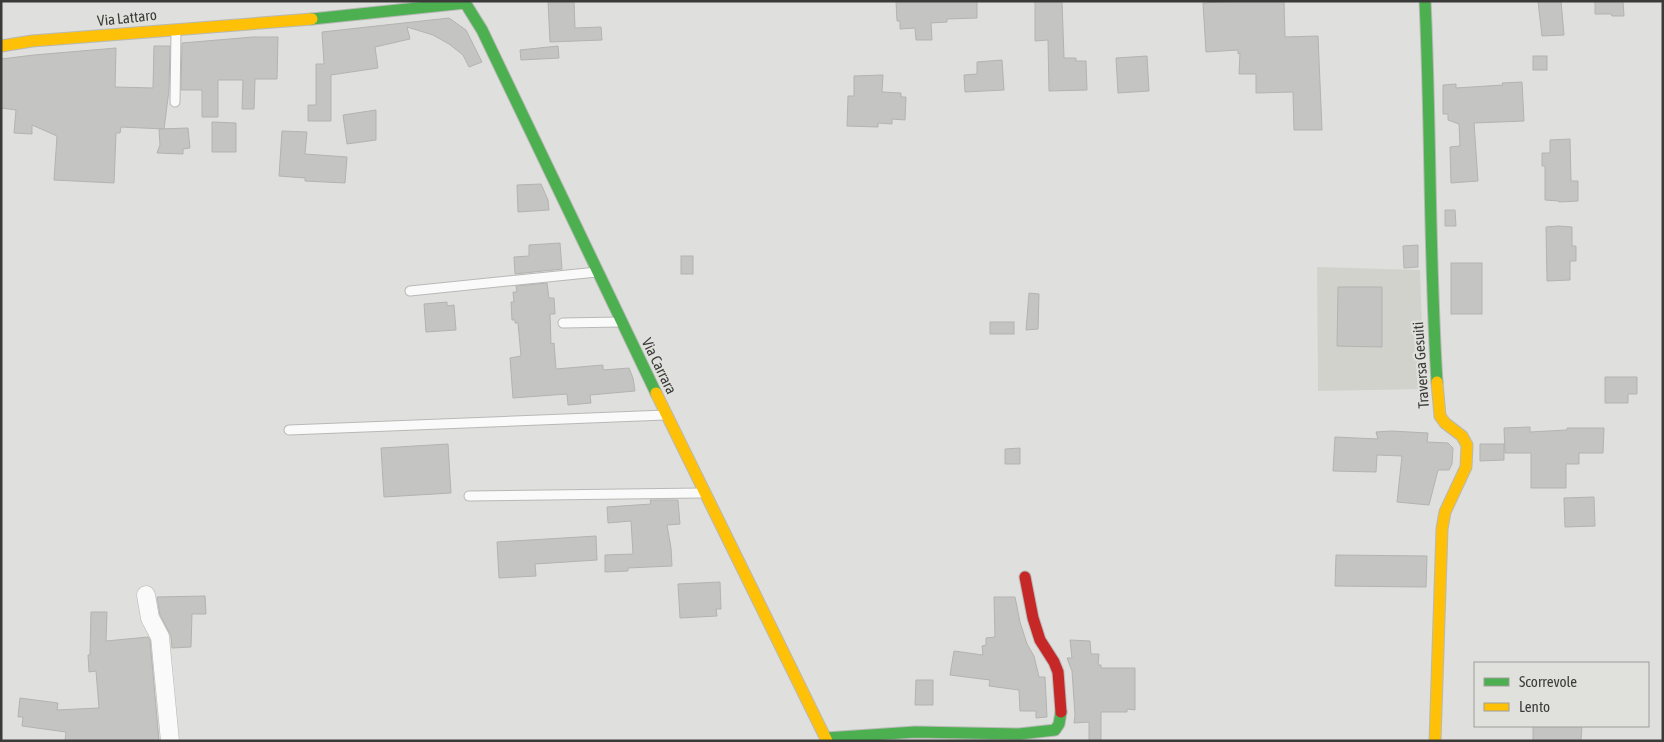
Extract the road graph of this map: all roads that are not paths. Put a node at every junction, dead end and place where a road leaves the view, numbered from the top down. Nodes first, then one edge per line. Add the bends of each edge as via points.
1 (1424, 1) edge
2 (466, 2) edge
3 (176, 28) junction
4 (1, 46) edge
5 (175, 102) dead end
6 (598, 272) junction
7 (410, 291) dead end
8 (621, 322) junction
9 (563, 323) dead end
10 (666, 414) junction
11 (289, 430) dead end
12 (704, 493) junction
13 (469, 496) dead end
14 (1025, 578) dead end
15 (146, 595) dead end
16 (827, 739) edge
17 (170, 741) edge
18 (1435, 741) edge

1 - 18 street, Traversa Gesuiti via 1438,400 1440,416 1467,445 1466,467 1445,512 1442,529
2 - 3 street, Via Lattaro via 332,17
2 - 6 street, Via Carrara
3 - 4 street, Via Lattaro
3 - 5 lane
6 - 7 lane
6 - 8 street, Via Carrara
8 - 9 lane
8 - 10 street, Via Carrara
10 - 11 lane
10 - 12 street, Via Carrara
12 - 13 lane
12 - 16 street, Via Carrara
14 - 16 street via 1040,640 1058,672 1061,716 1055,730 1019,734 915,732
15 - 17 street via 150,618 160,637

